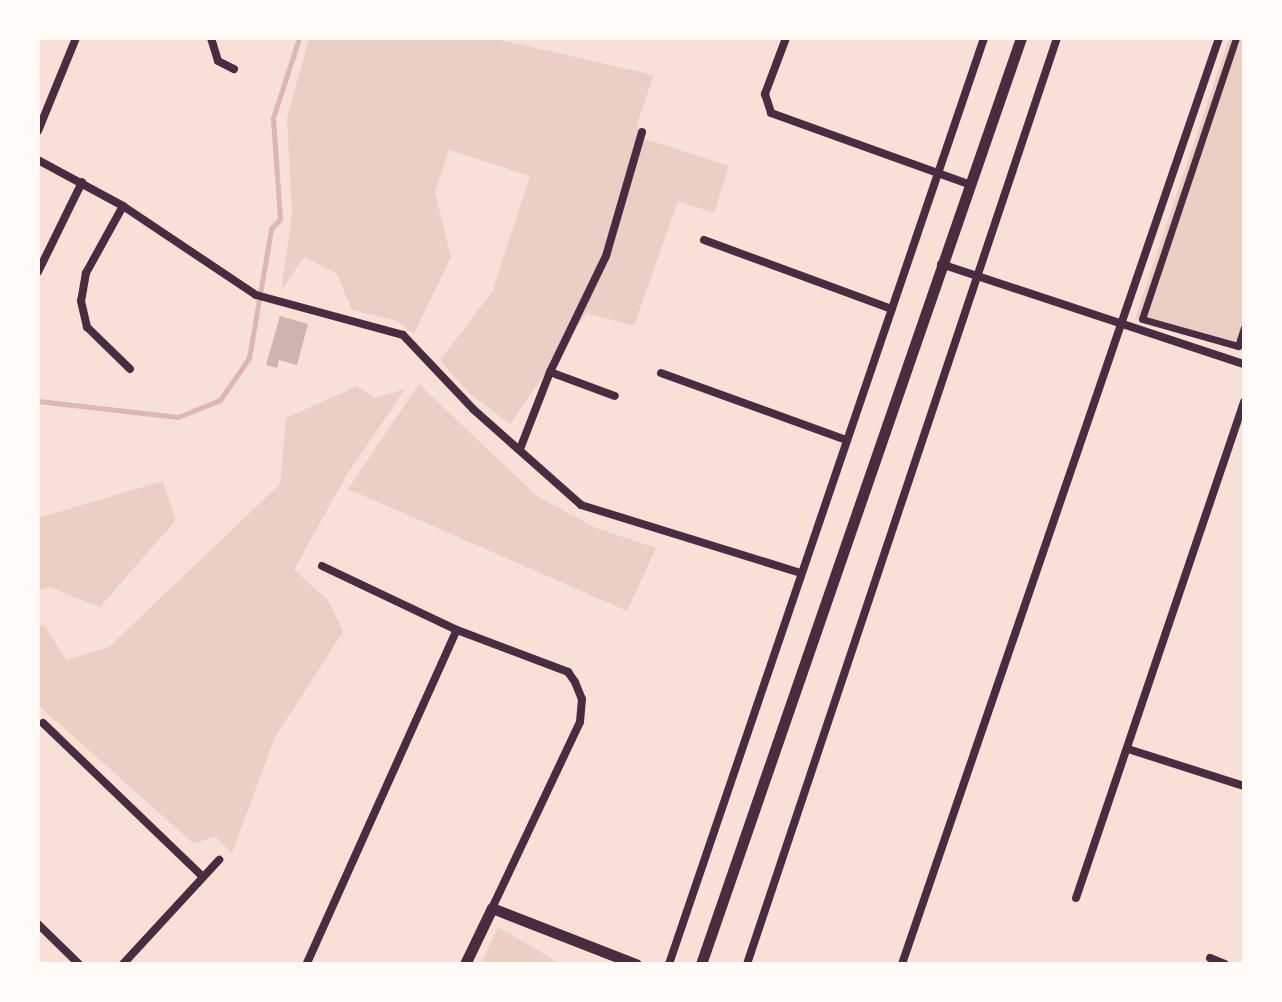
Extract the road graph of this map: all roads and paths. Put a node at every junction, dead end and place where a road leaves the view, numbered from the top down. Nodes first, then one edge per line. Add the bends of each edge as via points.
1 (76, 38) edge
2 (211, 38) edge
3 (786, 38) edge
4 (984, 38) edge
5 (1021, 38) edge
6 (1057, 38) edge
7 (1219, 38) edge
8 (1236, 38) edge
9 (234, 69) dead end
10 (38, 131) edge
11 (642, 132) dead end
12 (38, 160) edge
13 (935, 173) junction
14 (82, 182) junction
15 (968, 184) junction
16 (123, 206) junction
17 (704, 240) dead end
18 (941, 264) junction
19 (38, 272) edge
20 (977, 275) junction
21 (892, 309) junction
22 (1119, 324) junction
23 (1244, 328) edge
24 (1244, 364) edge
25 (130, 369) dead end
26 (550, 372) junction
27 (661, 373) dead end
28 (615, 396) dead end
29 (1244, 402) edge
30 (846, 440) junction
31 (520, 449) junction
32 (322, 566) dead end
33 (801, 573) junction
34 (457, 630) junction
35 (43, 723) dead end
36 (1128, 749) junction
37 (1244, 786) edge
38 (219, 860) dead end
39 (203, 877) junction
40 (1076, 898) dead end
41 (492, 908) junction
42 (38, 924) edge
43 (1210, 958) dead end
44 (307, 963) edge
45 (79, 964) edge
46 (123, 964) edge
47 (465, 964) edge
48 (636, 964) edge
49 (669, 964) edge
50 (701, 964) edge
51 (747, 964) edge
52 (902, 964) edge
53 (1225, 964) edge

1 - 10 street
2 - 9 street via 218,61
3 - 13 street via 765,94 771,113
4 - 13 street
5 - 15 street
6 - 20 street
7 - 22 street
8 - 23 street via 1142,319 1238,346
11 - 26 street via 606,256
12 - 14 street
13 - 15 street
13 - 21 street
14 - 16 street
14 - 19 street
15 - 18 street
16 - 25 street via 86,273 81,301 87,327
16 - 31 street via 256,295 403,335
17 - 21 street
18 - 20 street
18 - 50 street
20 - 22 street
20 - 51 street
21 - 30 street
22 - 24 street
22 - 52 street
26 - 28 street
26 - 31 street
27 - 30 street
29 - 36 street
30 - 33 street
31 - 33 street via 581,505
32 - 34 street
33 - 49 street
34 - 41 street via 568,672 582,699 580,722
34 - 44 street
35 - 39 street
36 - 37 street
36 - 40 street
38 - 39 street
39 - 46 street
41 - 47 street
41 - 48 street
42 - 45 street
43 - 53 street

